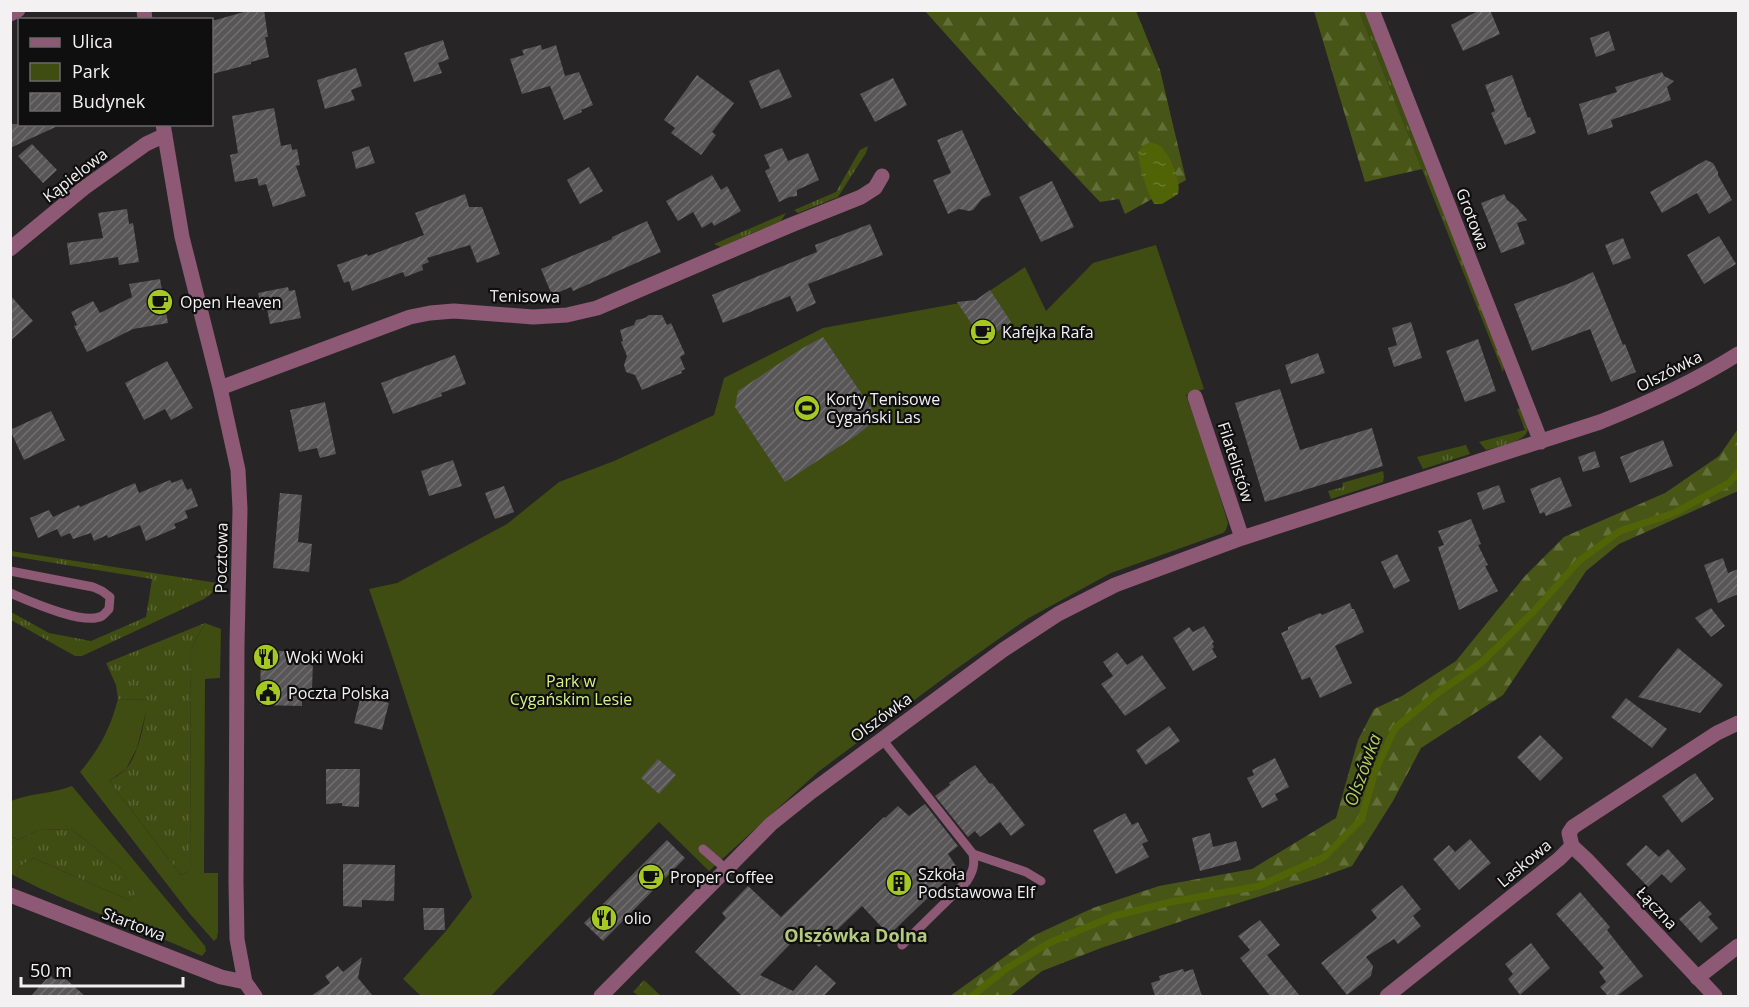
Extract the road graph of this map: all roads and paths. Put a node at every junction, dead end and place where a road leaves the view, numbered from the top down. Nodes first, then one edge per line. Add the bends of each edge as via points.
1 (18, 10) edge
2 (1372, 10) edge
3 (10, 14) edge
4 (164, 130) edge
5 (882, 176) dead end
6 (10, 249) edge
7 (1738, 354) edge
8 (220, 388) junction
9 (1195, 397) dead end
10 (1541, 442) junction
11 (1242, 538) junction
12 (10, 571) edge
13 (10, 593) edge
14 (1738, 723) edge
15 (882, 739) junction
16 (1572, 846) junction
17 (704, 849) dead end
18 (973, 854) junction
19 (726, 869) junction
20 (1041, 881) dead end
21 (10, 895) edge
22 (902, 945) dead end
23 (1738, 946) edge
24 (1697, 978) junction
25 (245, 982) junction
26 (255, 996) edge
27 (601, 996) edge
28 (1387, 996) edge
29 (1715, 996) edge

1 - 3 street
2 - 10 street, Grotowa
4 - 6 street, Kąpielowa via 84,188
4 - 8 street, Pocztowa via 182,237
5 - 8 street, Tenisowa via 875,188 861,197 597,308 532,317 454,311 410,317
7 - 10 street, Olszówka via 1641,406
8 - 25 street, Pocztowa via 238,470 240,509 236,882 237,939
9 - 11 street, Filatelistów
10 - 11 street, Olszówka
11 - 15 street, Olszówka via 1115,585 1058,614
12 - 13 lane via 93,587 110,597 109,609 102,616 91,618 52,610
14 - 16 street, Laskowa via 1573,827 1569,833
15 - 18 lane
15 - 19 street, Olszówka via 771,824
16 - 24 street, Łączna
16 - 28 street, Laskowa
17 - 19 lane
18 - 20 lane
18 - 22 lane via 974,864 967,881
19 - 27 street, Olszówka
21 - 25 street, Startowa via 221,977
23 - 24 street
24 - 29 street, Łączna
25 - 26 street, Pocztowa

